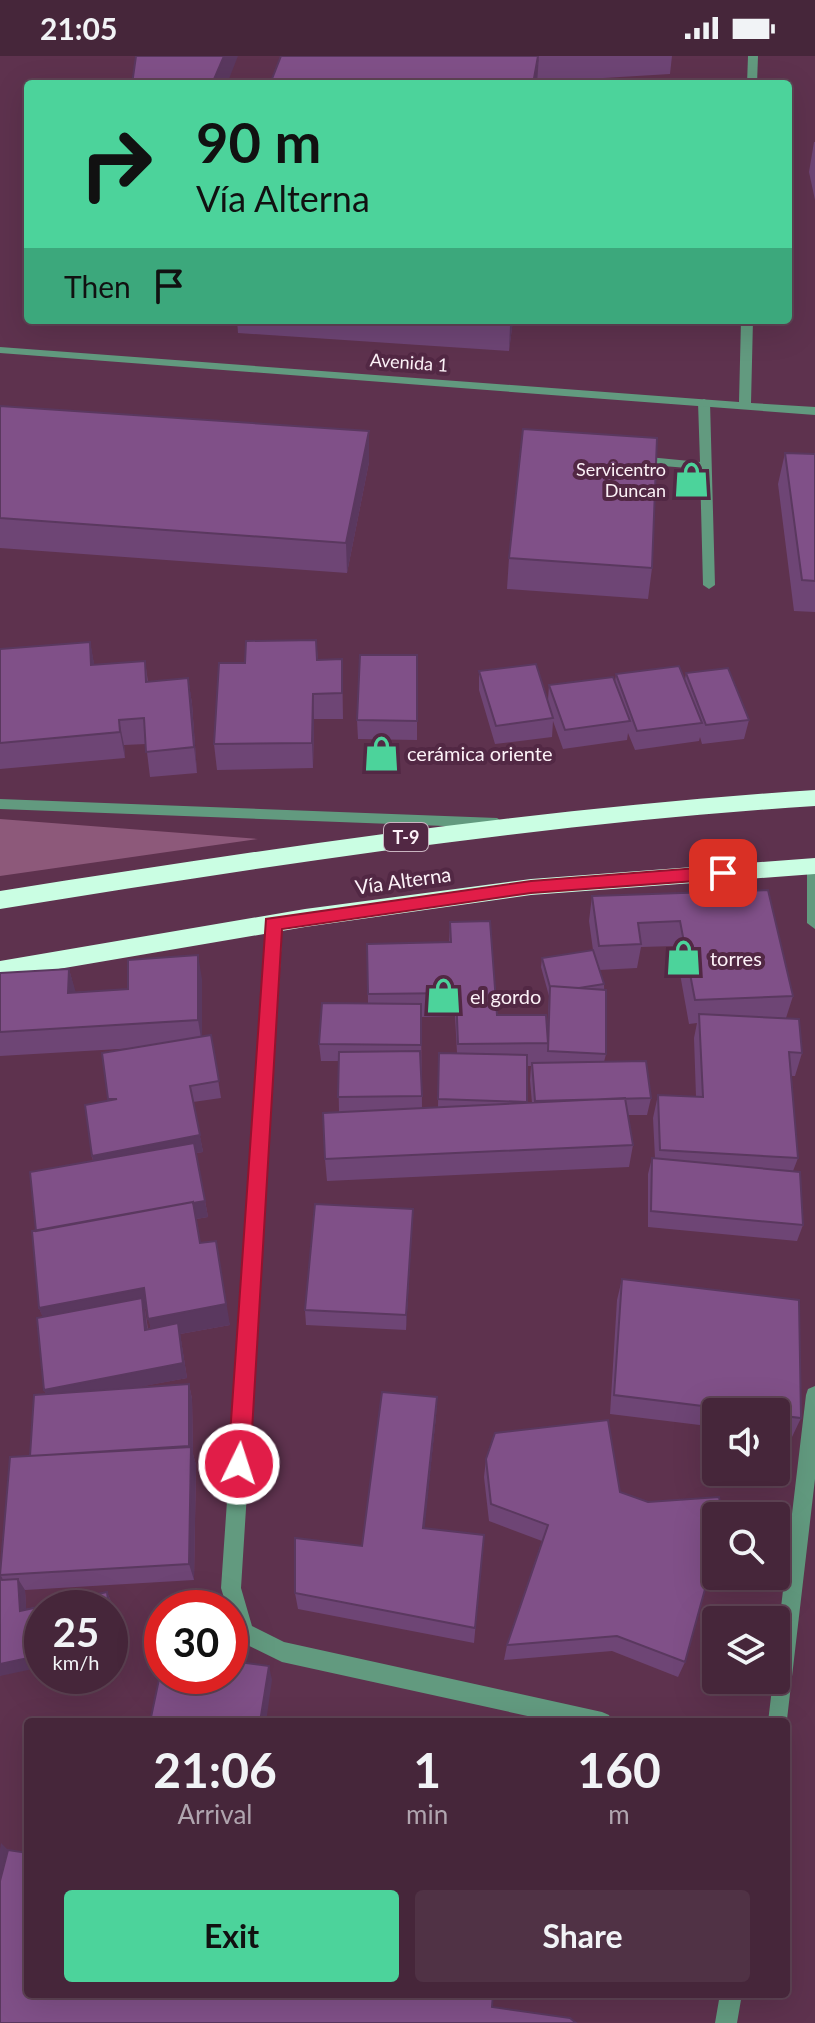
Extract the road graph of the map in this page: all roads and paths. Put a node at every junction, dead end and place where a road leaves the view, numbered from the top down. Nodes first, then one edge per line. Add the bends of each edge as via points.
1 (753, 56) edge
2 (752, 80) edge
3 (747, 324) edge
4 (0, 350) edge
5 (704, 402) junction
6 (745, 405) junction
7 (815, 411) edge
8 (626, 459) edge
9 (704, 466) junction
10 (709, 585) dead end
11 (815, 798) edge
12 (0, 804) edge
13 (506, 823) junction
14 (814, 866) edge
15 (0, 900) edge
16 (815, 923) edge
17 (272, 924) junction
18 (0, 970) edge
19 (815, 1395) edge
20 (584, 1718) edge
21 (778, 1718) edge
22 (730, 1998) edge
23 (726, 2023) edge

1 - 2 street
3 - 6 street
4 - 5 street, Avenida 1
5 - 6 street, Avenida 1
5 - 9 street
6 - 7 street, Avenida 1
8 - 9 street
9 - 10 street
11 - 13 highway, T-9
12 - 13 street
13 - 15 highway, T-9
14 - 16 street
14 - 17 highway, Vía Alterna via 531,887
17 - 18 highway, Vía Alterna
17 - 20 street via 231,1588 244,1633 282,1652
19 - 21 street
22 - 23 street

